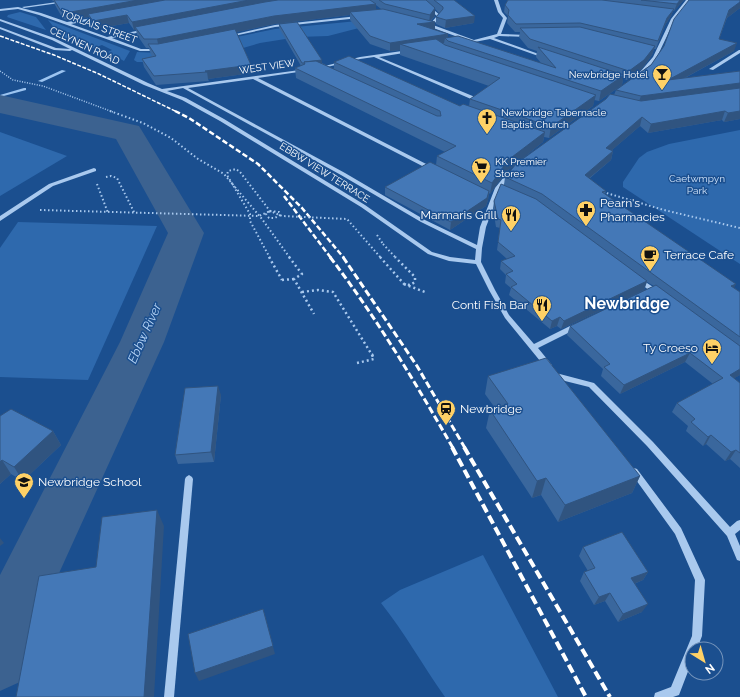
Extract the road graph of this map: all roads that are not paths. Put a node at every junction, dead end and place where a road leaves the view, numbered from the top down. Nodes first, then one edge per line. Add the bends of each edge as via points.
1 (79, 0) edge
2 (420, 0) edge
3 (688, 0) edge
4 (495, 1) edge
5 (18, 8) junction
6 (0, 10) edge
7 (669, 13) edge
8 (676, 14) junction
9 (105, 16) edge
10 (363, 16) edge
11 (0, 20) edge
12 (67, 23) junction
13 (423, 24) edge
14 (431, 25) junction
15 (0, 28) edge
16 (152, 29) edge
17 (499, 35) junction
18 (536, 35) edge
19 (221, 37) edge
20 (106, 38) junction
21 (490, 38) junction
22 (474, 41) junction
23 (459, 44) edge
24 (167, 48) edge
25 (74, 50) junction
26 (413, 51) edge
27 (651, 51) edge
28 (740, 51) edge
29 (658, 53) junction
30 (374, 56) junction
31 (550, 58) edge
32 (318, 68) junction
33 (711, 69) edge
34 (325, 71) edge
35 (252, 77) junction
36 (637, 78) edge
37 (184, 87) junction
38 (162, 90) junction
39 (473, 98) edge
40 (517, 166) edge
41 (94, 170) dead end
42 (436, 171) edge
43 (0, 219) edge
44 (478, 248) junction
45 (478, 262) junction
46 (634, 277) edge
47 (652, 290) junction
48 (645, 293) edge
49 (665, 299) edge
50 (583, 323) edge
51 (533, 347) junction
52 (556, 376) junction
53 (566, 387) edge
54 (627, 463) edge
55 (189, 479) dead end
56 (740, 524) edge
57 (730, 533) junction
58 (740, 557) edge
59 (676, 694) edge
60 (169, 697) edge
61 (659, 697) edge

1 - 5 street
2 - 14 street via 440,16
3 - 8 street
4 - 17 street via 505,18
5 - 6 street, TORLAIS STREET
5 - 12 street, TORLAIS STREET
7 - 8 street
8 - 29 street via 668,26
9 - 12 street
10 - 19 street via 275,26
11 - 25 street, CELYNEN ROAD via 53,39
12 - 20 street, TORLAIS STREET
13 - 14 street
14 - 22 street
15 - 25 street via 55,49
16 - 20 street
17 - 18 street
17 - 21 street
20 - 24 street, TORLAIS STREET via 141,50
21 - 22 street
21 - 31 street
22 - 23 street
25 - 38 street, CELYNEN ROAD
26 - 30 street, WEST VIEW
27 - 29 street
28 - 33 street
29 - 36 street
30 - 32 street, WEST VIEW
30 - 39 street
32 - 34 street
32 - 35 street, WEST VIEW
35 - 37 street, WEST VIEW
35 - 42 street
37 - 38 street, WEST VIEW
37 - 44 street via 423,221
38 - 45 street, EBBW VIEW TERRACE via 222,120 363,206 430,253 449,259
40 - 44 street via 501,189 490,198
41 - 43 street via 51,185
44 - 45 street
45 - 51 street via 507,316
46 - 47 street
47 - 48 street
47 - 49 street
50 - 51 street
51 - 52 street
52 - 53 street
52 - 57 street via 591,386 650,444
54 - 59 street via 678,531 700,580 697,636
55 - 60 street
56 - 57 street
57 - 58 street
59 - 61 street

